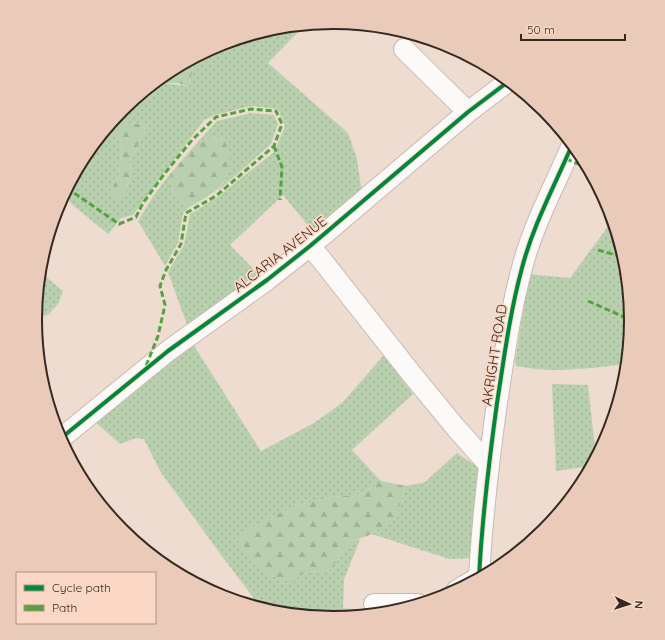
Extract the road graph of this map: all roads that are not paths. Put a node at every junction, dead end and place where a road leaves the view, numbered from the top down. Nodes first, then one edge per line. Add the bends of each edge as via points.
1 (404, 49) dead end
2 (504, 85) edge
3 (468, 112) junction
4 (569, 151) edge
5 (310, 246) junction
6 (65, 434) edge
7 (489, 465) junction
8 (479, 571) edge
9 (374, 604) dead end
10 (394, 604) edge

1 - 3 street
2 - 3 street, ALCARIA AVENUE
3 - 5 street, ALCARIA AVENUE
4 - 7 street, AKRIGHT ROAD via 541,215 522,267 502,369
5 - 6 street, ALCARIA AVENUE via 168,351
5 - 7 street via 442,412
7 - 8 street, AKRIGHT ROAD
9 - 10 street

